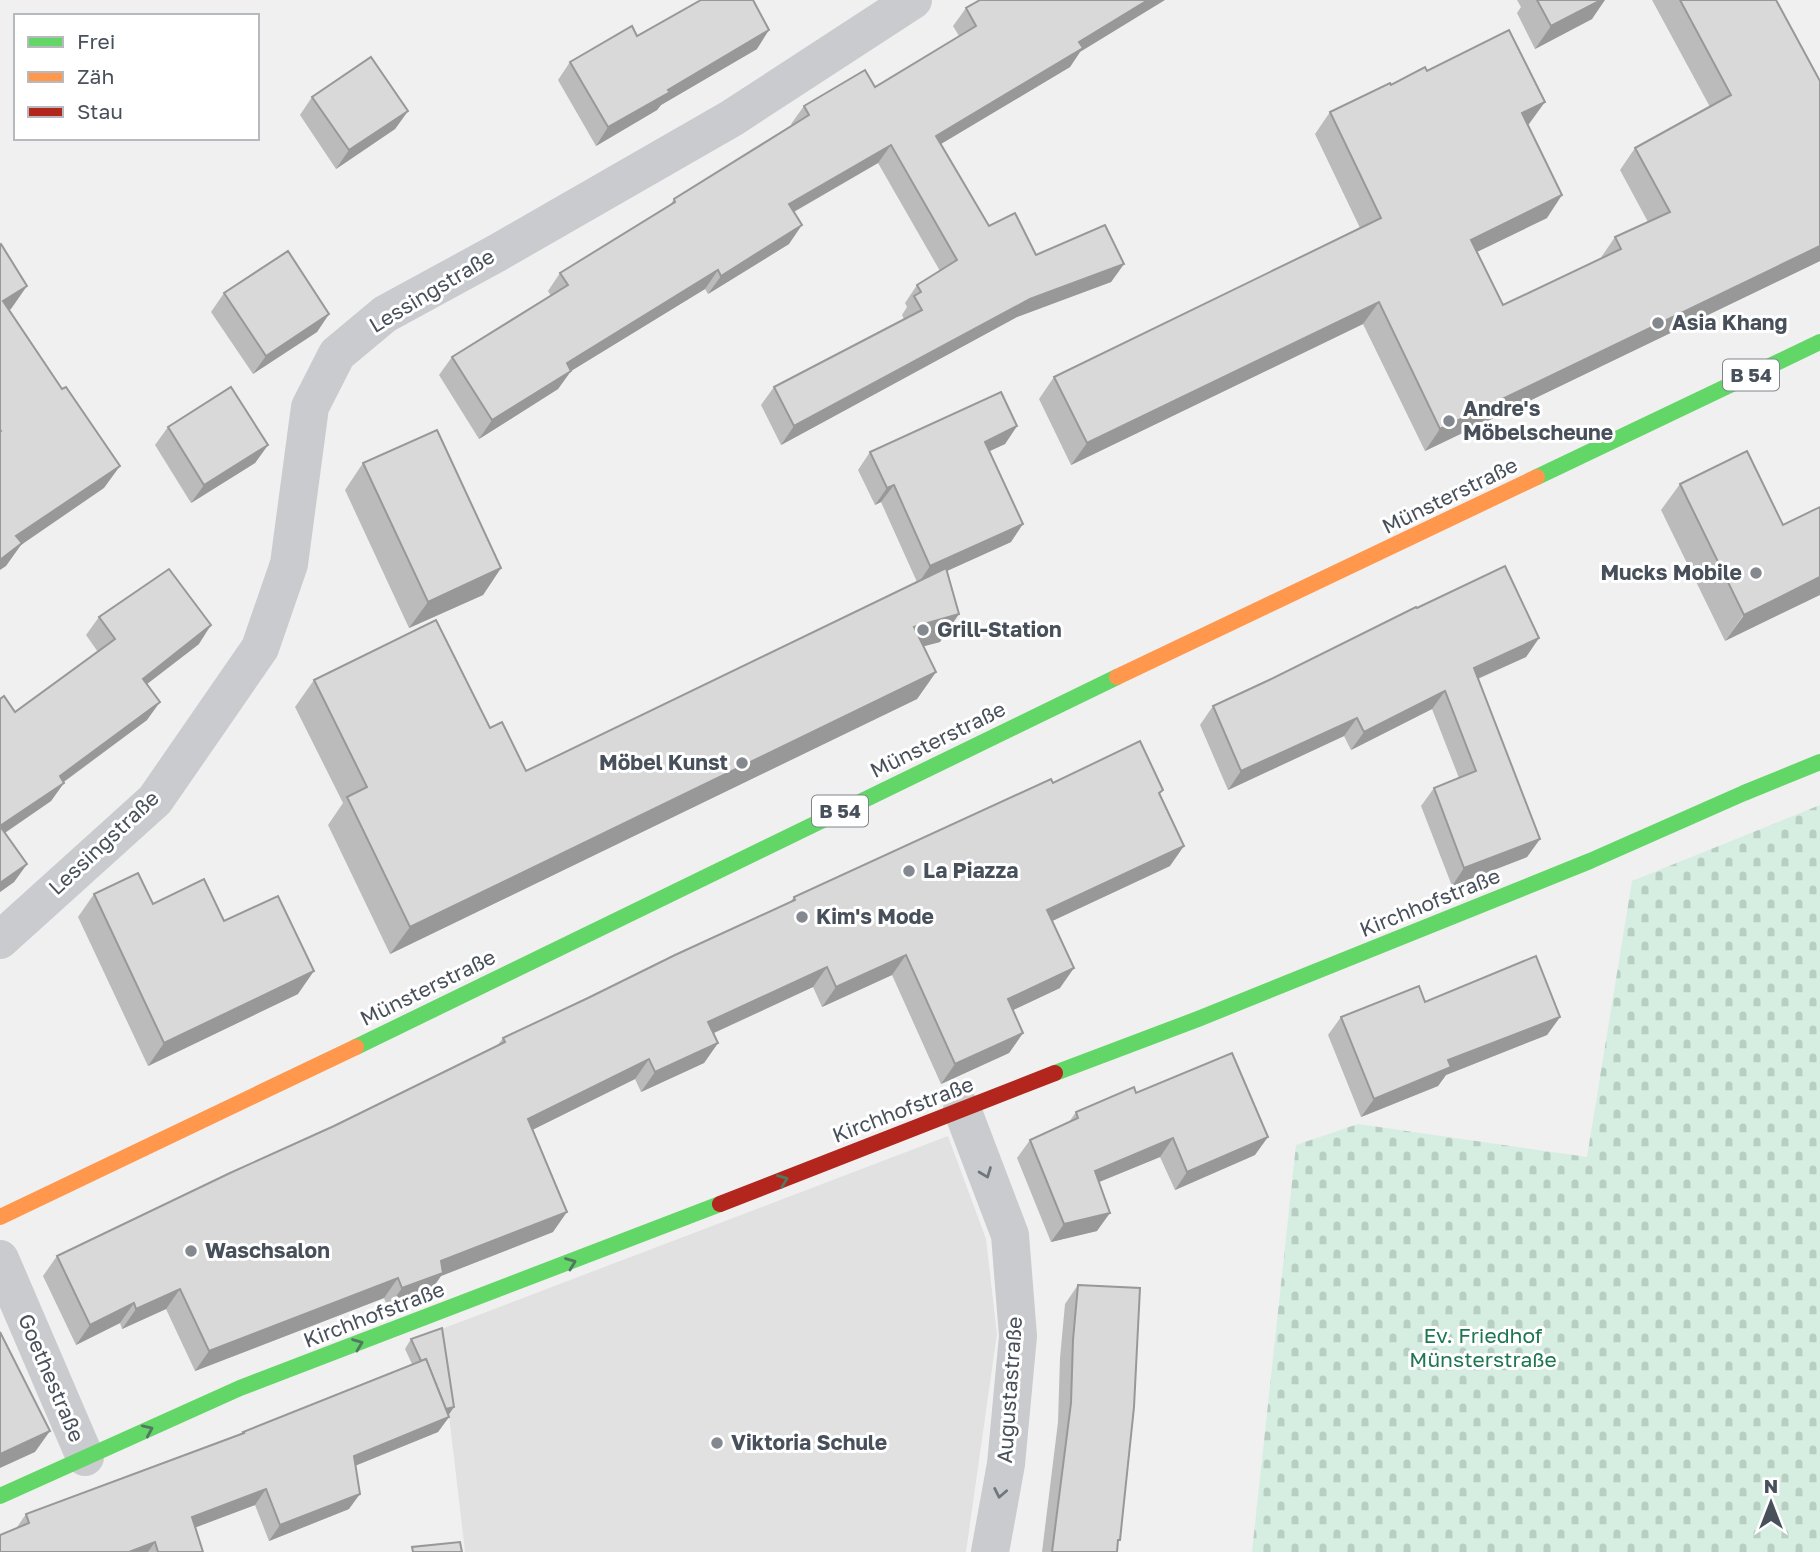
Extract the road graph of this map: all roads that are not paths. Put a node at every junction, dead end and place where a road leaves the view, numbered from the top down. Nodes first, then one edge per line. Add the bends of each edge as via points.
1 (913, 0) edge
2 (1820, 342) edge
3 (1820, 762) edge
4 (0, 940) edge
5 (962, 1109) junction
6 (0, 1217) edge
7 (0, 1259) edge
8 (85, 1457) junction
9 (0, 1496) edge
10 (990, 1552) edge

1 - 4 street, Lessingstraße via 732,118 385,314 337,354 310,407 289,564 260,648 155,800
2 - 6 main road, Münsterstraße / B 54
3 - 5 main road, Kirchhofstraße via 1418,931
8 -> 5 main road, Kirchhofstraße via 240,1388
5 -> 10 street, Augustastraße via 1010,1235 1018,1336 1006,1464
7 - 8 street, Goethestraße
8 - 9 main road, Kirchhofstraße

